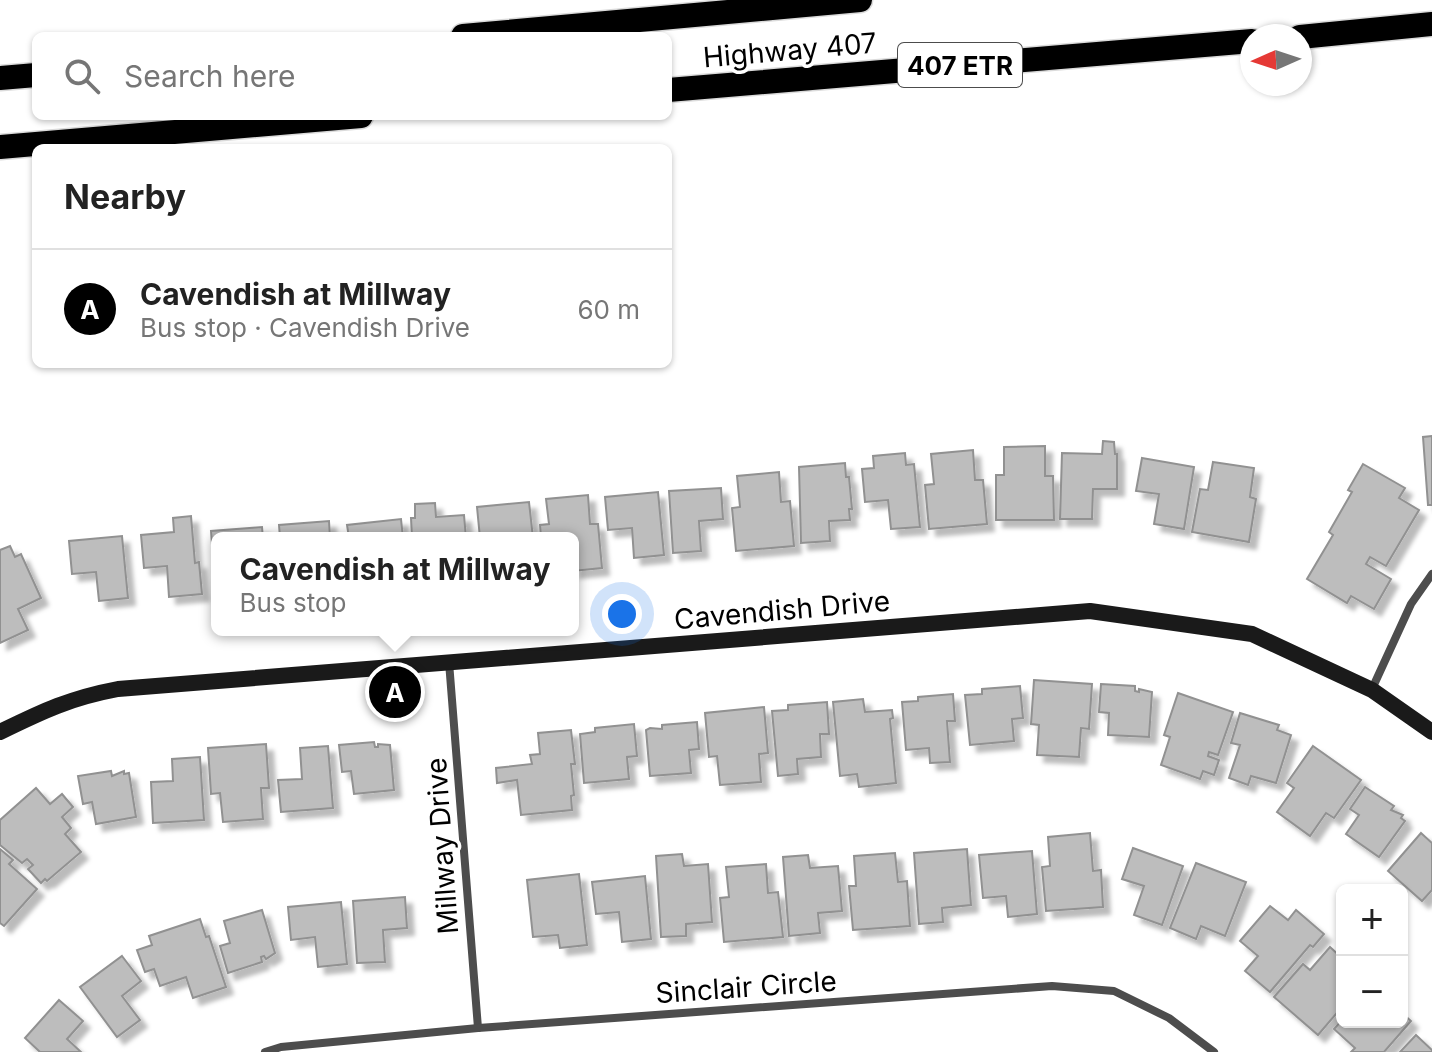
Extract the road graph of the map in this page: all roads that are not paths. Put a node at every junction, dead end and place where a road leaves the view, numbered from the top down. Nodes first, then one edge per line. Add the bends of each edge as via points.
1 (860, 0) edge
2 (1432, 24) edge
3 (507, 32) edge
4 (1312, 36) edge
5 (1240, 42) edge
6 (32, 75) edge
7 (0, 78) edge
8 (672, 90) edge
9 (314, 120) edge
10 (32, 144) edge
11 (35, 144) edge
12 (0, 147) edge
13 (1432, 574) edge
14 (449, 660) junction
15 (1372, 690) junction
16 (0, 732) edge
17 (1432, 732) edge
18 (478, 1028) junction
19 (265, 1052) edge
20 (1214, 1052) edge

1 - 3 highway, Highway 407
2 - 4 highway
5 - 8 highway, Highway 407 / 407 ETR
6 - 7 highway
9 - 11 highway
10 - 12 highway
13 - 15 street via 1411,604
14 - 15 street, Cavendish Drive via 554,656 1090,611 1252,634
14 - 16 street, Cavendish Drive via 118,689 65,702
14 - 18 street, Millway Drive
15 - 17 street, Cavendish Drive
18 - 19 street, Sinclair Circle
18 - 20 street, Sinclair Circle via 1052,986 1114,991 1169,1018

